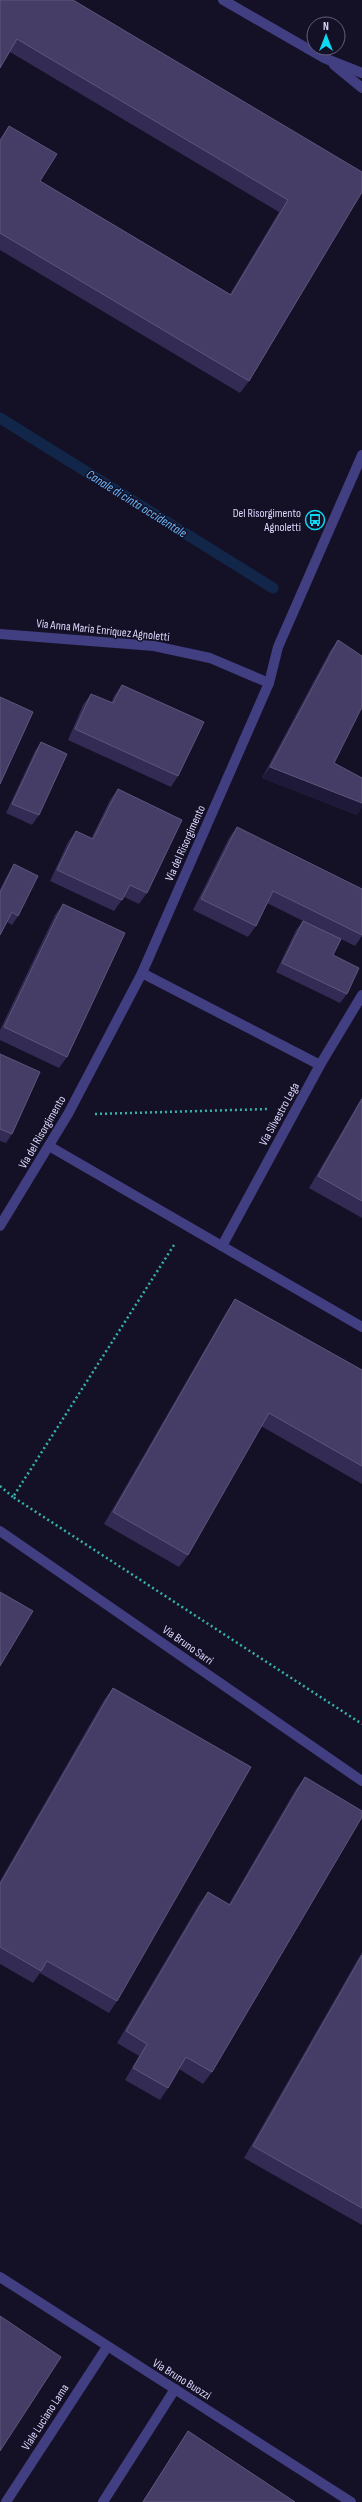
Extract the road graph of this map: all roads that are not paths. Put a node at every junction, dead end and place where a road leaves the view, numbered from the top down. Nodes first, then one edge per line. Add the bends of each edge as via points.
1 (223, 0) edge
2 (324, 58) junction
3 (362, 74) edge
4 (362, 88) edge
5 (362, 456) edge
6 (0, 634) edge
7 (269, 683) junction
8 (142, 973) junction
9 (362, 996) edge
10 (320, 1065) junction
11 (49, 1146) junction
12 (0, 1226) edge
13 (222, 1246) junction
14 (362, 1327) edge
15 (0, 1532) edge
16 (362, 1780) edge
17 (0, 2277) edge
18 (106, 2347) junction
19 (175, 2389) junction
20 (6, 2502) edge
21 (103, 2502) edge
22 (351, 2502) edge

1 - 2 street
2 - 3 street
2 - 4 street
5 - 7 street, Via del Risorgimento via 278,647
6 - 7 street, Via Anna Maria Enriquez Agnoletti via 154,646 210,658
7 - 8 street, Via del Risorgimento
8 - 10 street
8 - 11 street, Via del Risorgimento
9 - 10 street, Via Silvestro Lega
10 - 13 street, Via Silvestro Lega
11 - 12 street, Via del Risorgimento
11 - 13 street
13 - 14 street
15 - 16 street, Via Bruno Sarri
17 - 18 street, Via Bruno Buozzi
18 - 19 street, Via Bruno Buozzi
18 - 20 street, Viale Luciano Lama
19 - 21 street
19 - 22 street, Via Bruno Buozzi

